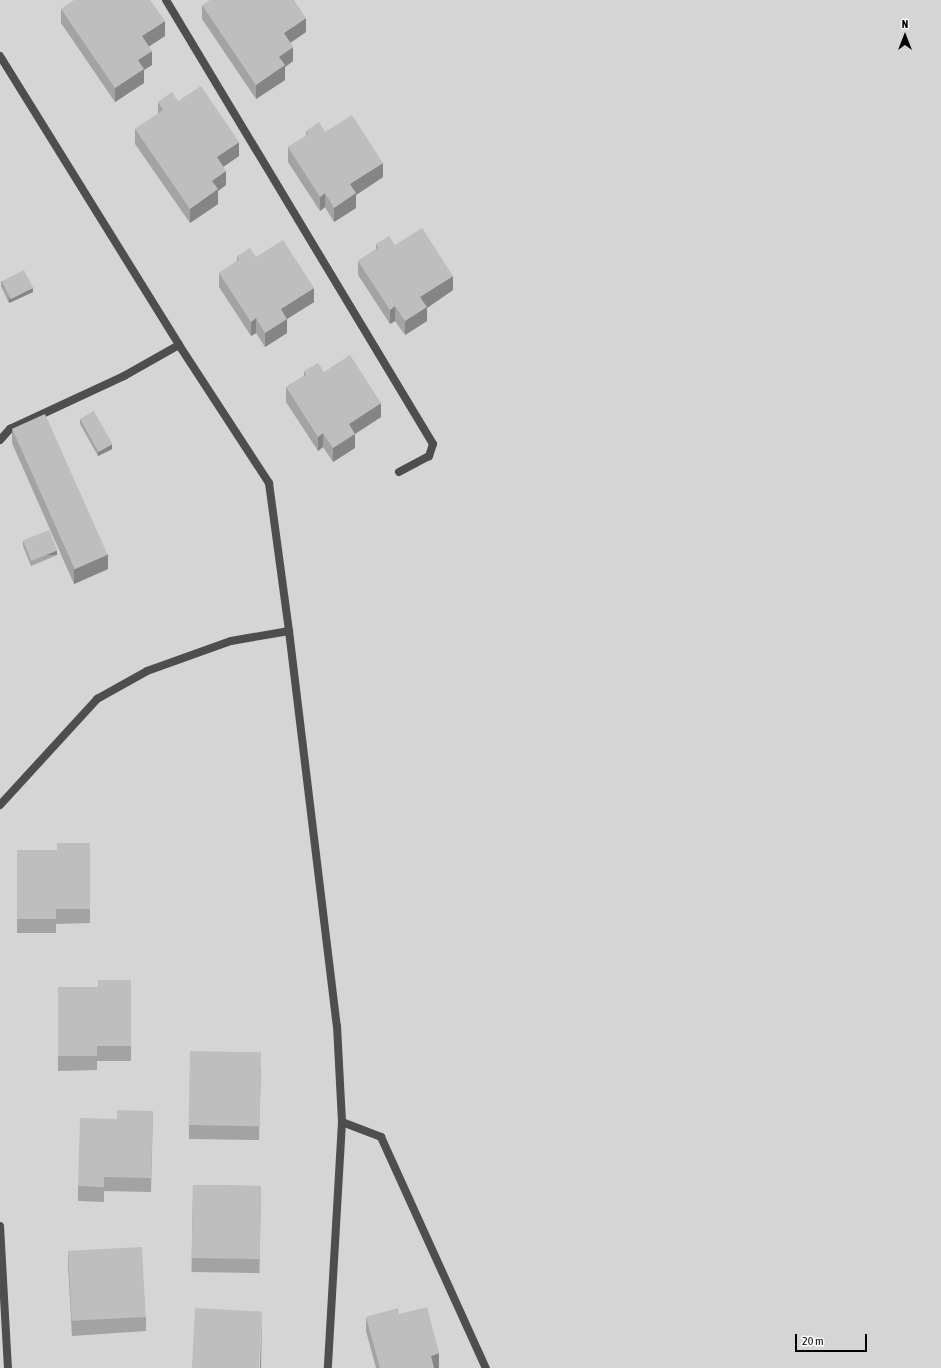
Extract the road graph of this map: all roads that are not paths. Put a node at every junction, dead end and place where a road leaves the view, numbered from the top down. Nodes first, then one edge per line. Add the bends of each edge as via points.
1 (166, 0) edge
2 (0, 56) edge
3 (179, 346) junction
4 (0, 440) edge
5 (399, 472) dead end
6 (289, 631) junction
7 (0, 804) edge
8 (342, 1122) junction
9 (0, 1226) edge
10 (8, 1368) edge
11 (328, 1368) edge
12 (486, 1368) edge

1 - 5 street via 433,444 429,456
2 - 3 street
3 - 4 street via 124,376 10,429
3 - 6 street via 269,483
6 - 7 street via 231,641 147,671 97,699
6 - 8 street via 337,1026
8 - 11 street
8 - 12 street via 381,1137
9 - 10 street

